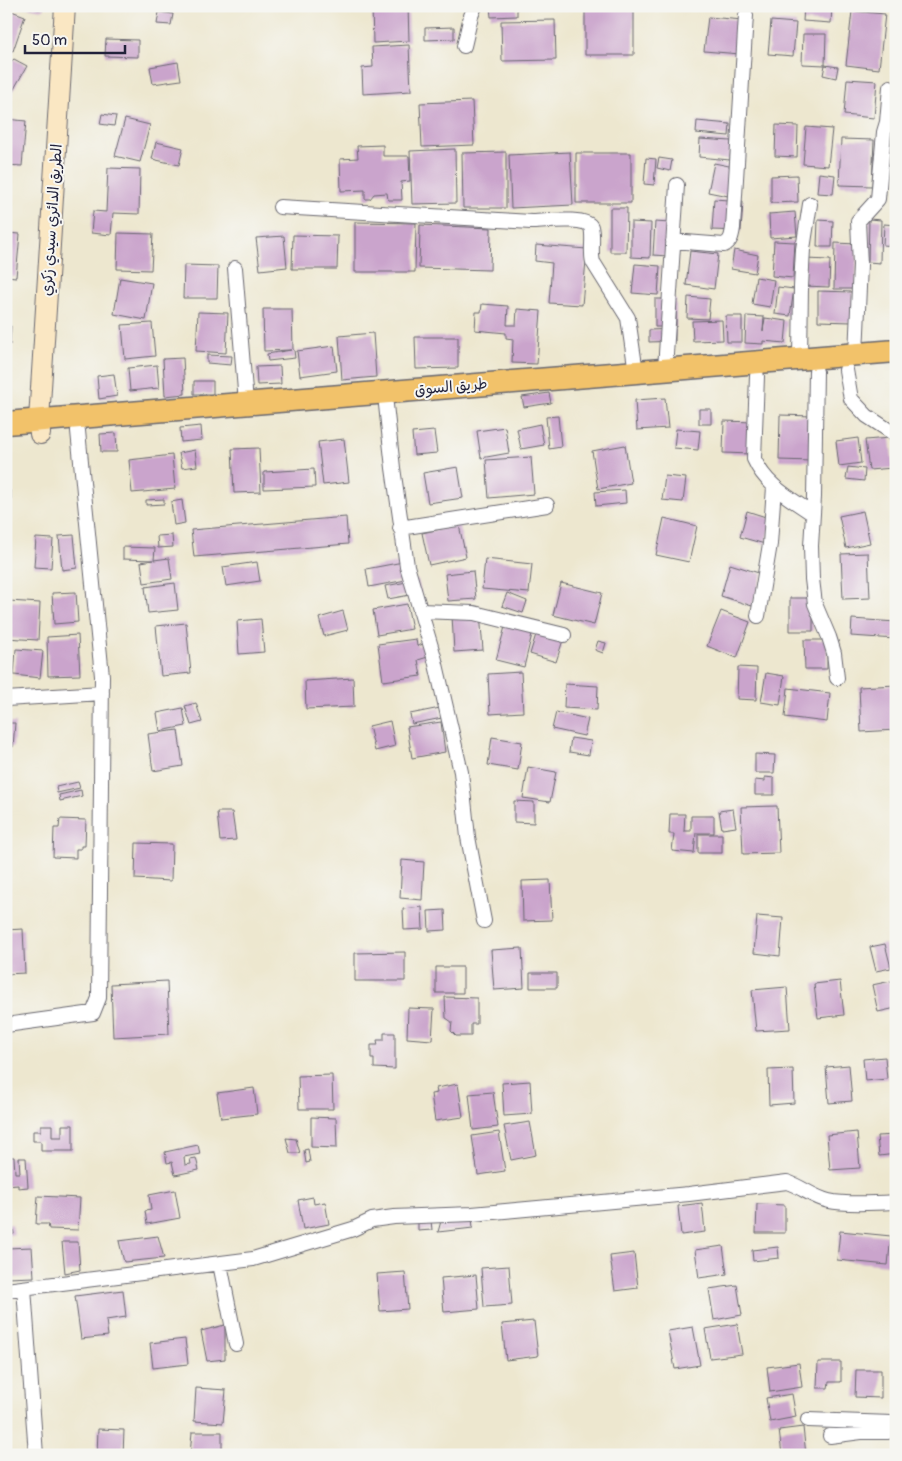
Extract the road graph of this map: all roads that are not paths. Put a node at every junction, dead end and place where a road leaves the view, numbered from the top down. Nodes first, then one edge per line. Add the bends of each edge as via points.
1 (65, 6) edge
2 (475, 6) edge
3 (746, 15) dead end
4 (464, 46) dead end
5 (890, 87) dead end
6 (677, 185) dead end
7 (810, 204) dead end
8 (280, 207) dead end
9 (673, 241) junction
10 (235, 268) dead end
11 (896, 351) edge
12 (851, 362) junction
13 (808, 365) junction
14 (896, 365) edge
15 (665, 370) junction
16 (636, 372) junction
17 (757, 376) junction
18 (246, 403) junction
19 (386, 405) junction
20 (6, 423) edge
21 (40, 427) junction
22 (78, 430) junction
23 (896, 435) edge
24 (6, 436) edge
25 (774, 487) junction
26 (547, 505) dead end
27 (813, 514) junction
28 (400, 528) junction
29 (420, 611) junction
30 (758, 616) dead end
31 (564, 635) dead end
32 (837, 678) dead end
33 (102, 693) junction
34 (6, 699) edge
35 (484, 921) dead end
36 (6, 1025) edge
37 (896, 1202) edge
38 (220, 1264) junction
39 (24, 1288) junction
40 (6, 1290) edge
41 (236, 1344) dead end
42 (808, 1420) dead end
43 (896, 1424) edge
44 (896, 1432) edge
45 (830, 1436) dead end
46 (36, 1455) edge

1 - 21 street, الطريق الدائري سيدي زكري
2 - 4 street
3 - 9 street via 731,238 724,245
5 - 12 street via 878,199 858,220 860,265
6 - 9 street
7 - 13 street via 801,287
8 - 16 street via 531,222 585,221 591,229 593,262 628,318
9 - 15 street
10 - 18 street
11 - 12 main road, طريق السوق
12 - 13 main road, طريق السوق
12 - 14 main road, طريق السوق
12 - 23 street via 852,399 867,416
13 - 15 main road, طريق السوق
13 - 17 main road, طريق السوق
13 - 27 street
15 - 16 main road, طريق السوق
16 - 18 main road, طريق السوق
17 - 19 main road, طريق السوق
17 - 25 street via 754,459 759,471
18 - 21 main road, طريق السوق
19 - 22 main road, طريق السوق
19 - 28 street
20 - 21 main road, طريق السوق
21 - 22 main road, طريق السوق
21 - 24 main road, طريق السوق
22 - 33 street
25 - 27 street
25 - 30 street via 770,544
26 - 28 street
27 - 32 street via 814,604 834,653
28 - 29 street
29 - 31 street via 474,613
29 - 35 street via 462,772 468,837
33 - 34 street
33 - 36 street via 97,1006 93,1013
37 - 38 street via 830,1202 787,1182 472,1214 394,1217 372,1220 353,1229 253,1259
38 - 39 street
38 - 41 street
39 - 40 street
39 - 46 street
42 - 43 street
44 - 45 street

